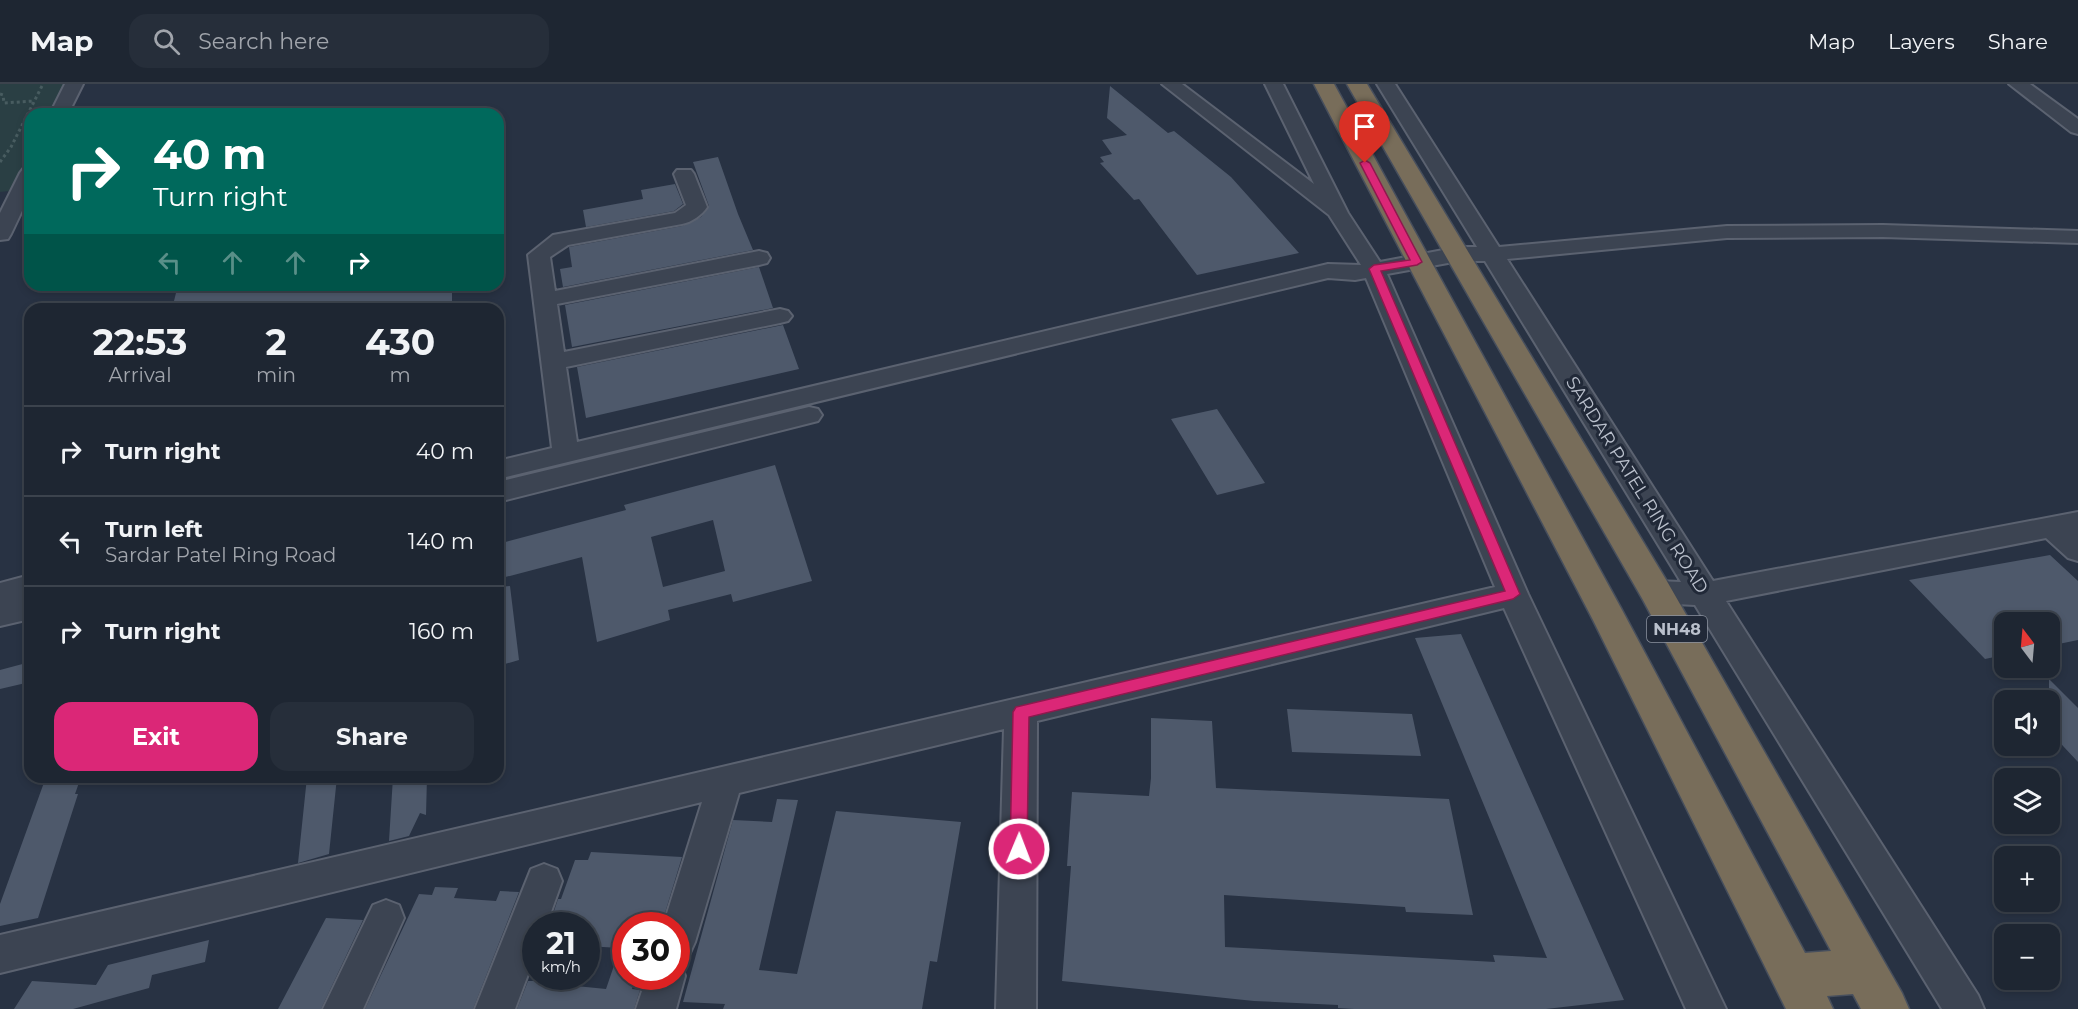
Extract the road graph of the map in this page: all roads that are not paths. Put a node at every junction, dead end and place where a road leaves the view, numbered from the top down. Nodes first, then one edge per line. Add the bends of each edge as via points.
1 (74, 84) edge
2 (1171, 84) edge
3 (1274, 84) edge
4 (1324, 84) edge
5 (1357, 84) edge
6 (1386, 84) edge
7 (2018, 84) edge
8 (62, 108) edge
9 (2078, 128) edge
10 (684, 174) dead end
11 (24, 185) edge
12 (1338, 213) junction
13 (0, 234) edge
14 (2078, 237) edge
15 (1493, 254) junction
16 (1459, 255) junction
17 (759, 258) dead end
18 (1417, 262) junction
19 (1365, 271) junction
20 (545, 300) junction
21 (780, 316) dead end
22 (554, 362) junction
23 (618, 452) junction
24 (566, 454) junction
25 (504, 470) edge
26 (504, 490) edge
27 (2065, 524) edge
28 (2078, 550) edge
29 (24, 588) edge
30 (1656, 592) junction
31 (0, 594) edge
32 (1513, 594) junction
33 (1705, 594) junction
34 (24, 608) edge
35 (0, 614) edge
36 (1021, 712) junction
37 (726, 781) junction
38 (544, 881) dead end
39 (685, 912) edge
40 (386, 918) dead end
41 (0, 954) edge
42 (1865, 971) junction
43 (662, 990) edge
44 (1802, 993) edge
45 (343, 1009) edge
46 (495, 1009) edge
47 (656, 1009) edge
48 (1016, 1009) edge
49 (1706, 1009) edge
50 (1886, 1009) edge
51 (1964, 1009) edge

1 - 8 street
2 - 12 street
3 - 12 street
4 - 18 highway, NH48
5 - 16 highway, SARDAR PATEL RING ROAD / NH48
6 - 15 street, SARDAR PATEL RING ROAD
7 - 9 street
10 - 20 street via 697,207 682,218 561,240 539,255
11 - 13 street
12 - 19 street
14 - 15 street via 1883,231 1727,232
15 - 16 street
15 - 33 street, SARDAR PATEL RING ROAD
16 - 18 street
16 - 30 highway, SARDAR PATEL RING ROAD / NH48
17 - 20 street
18 - 19 street
18 - 44 highway, NH48 via 1610,620
19 - 23 street via 1341,284
19 - 32 street
20 - 22 street
21 - 22 street
22 - 24 street
23 - 24 street
23 - 26 street
24 - 25 street
27 - 28 street
27 - 33 street
29 - 31 street
30 - 33 street
30 - 42 highway, SARDAR PATEL RING ROAD / NH48
32 - 36 street
32 - 49 street
33 - 51 street, SARDAR PATEL RING ROAD
34 - 35 street
36 - 37 street
36 - 48 street
37 - 39 street
37 - 41 street
38 - 46 street
40 - 45 street
42 - 44 highway
42 - 50 highway, SARDAR PATEL RING ROAD / NH48
43 - 47 street

